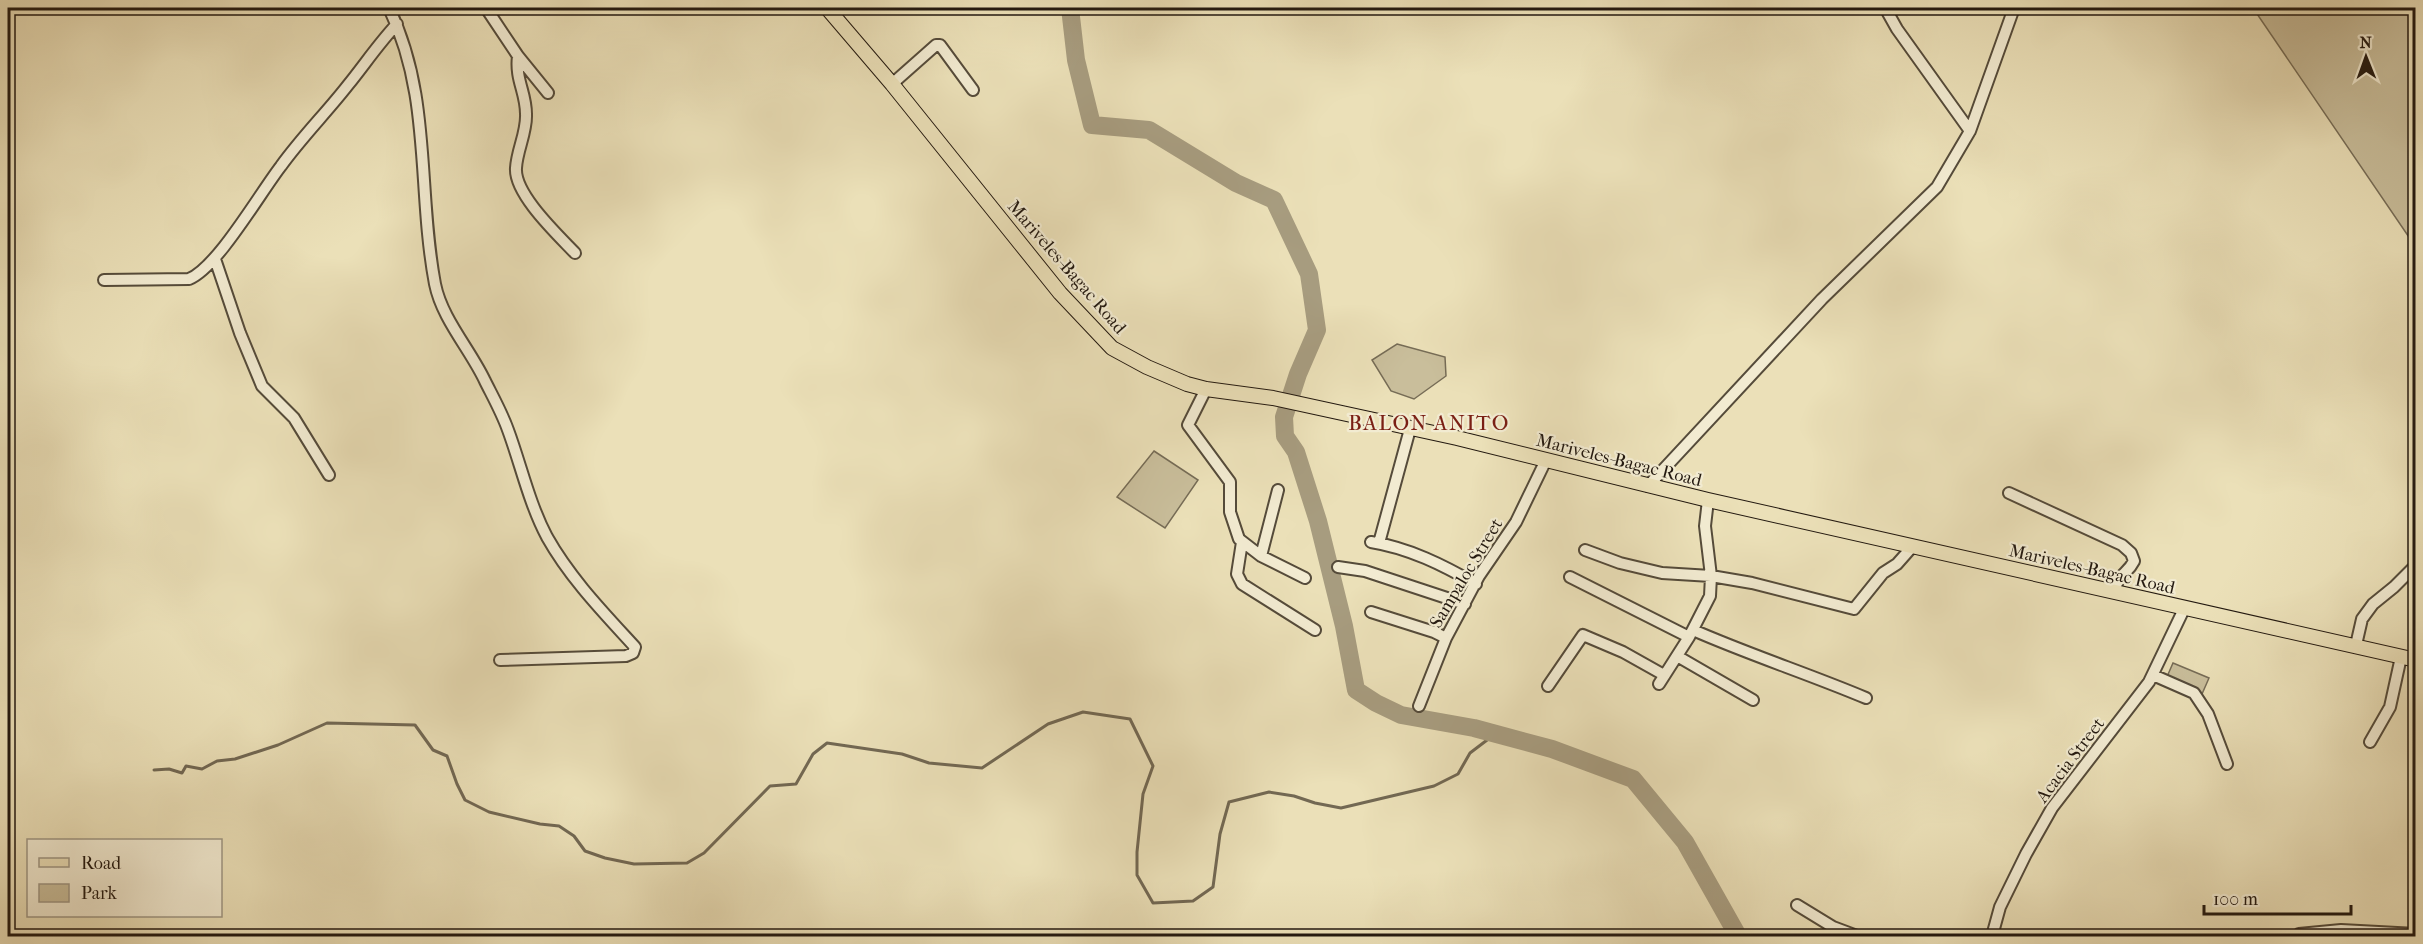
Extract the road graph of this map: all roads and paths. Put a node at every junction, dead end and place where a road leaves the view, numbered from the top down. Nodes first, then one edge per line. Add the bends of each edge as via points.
1 (389, 8) edge
2 (486, 8) edge
3 (826, 8) edge
4 (2014, 8) edge
5 (1889, 9) edge
6 (397, 24) junction
7 (518, 56) junction
8 (892, 84) junction
9 (973, 90) dead end
10 (548, 93) dead end
11 (1971, 131) junction
12 (575, 253) dead end
13 (215, 259) junction
14 (104, 280) dead end
15 (1206, 389) junction
16 (1410, 429) junction
17 (1546, 460) junction
18 (328, 475) dead end
19 (1648, 486) junction
20 (1278, 490) dead end
21 (2009, 493) dead end
22 (1708, 500) junction
23 (1242, 542) junction
24 (1912, 547) junction
25 (1585, 550) dead end
26 (1261, 556) junction
27 (2415, 565) edge
28 (1338, 567) dead end
29 (1711, 576) junction
30 (1570, 577) dead end
31 (1305, 578) dead end
32 (1476, 584) junction
33 (2114, 592) junction
34 (1465, 604) junction
35 (2184, 609) junction
36 (1371, 612) dead end
37 (1316, 630) dead end
38 (1691, 634) junction
39 (1446, 638) junction
40 (2356, 645) junction
41 (1677, 656) junction
42 (2408, 659) edge
43 (500, 660) dead end
44 (2153, 675) junction
45 (1548, 686) dead end
46 (1866, 698) dead end
47 (1753, 700) dead end
48 (1419, 706) dead end
49 (2370, 742) dead end
50 (2227, 764) dead end
51 (1797, 905) dead end
52 (2415, 932) edge
53 (2299, 934) dead end
54 (2383, 934) edge
55 (1857, 936) edge
56 (1992, 936) edge

1 - 6 street
2 - 7 street
3 - 8 main road, Mariveles-Bagac Road
4 - 11 street
5 - 11 street via 1897,29
6 - 13 street via 282,164
6 - 43 street via 414,77 419,110 426,224 436,287 508,428 532,504 547,536 575,580 635,647 626,656
7 - 10 street
7 - 12 street via 517,80 526,102 527,118 515,170 528,202
8 - 9 street via 940,45
8 - 15 main road, Mariveles-Bagac Road via 1060,293 1112,348
11 - 19 street via 1937,187 1821,299
13 - 14 street via 200,275 189,279
13 - 18 street via 262,386 294,418
15 - 16 main road, Mariveles-Bagac Road via 1273,398
15 - 23 street via 1188,425 1230,482 1230,512
16 - 17 main road, Mariveles-Bagac Road
16 - 32 street via 1375,543 1436,562
17 - 19 main road, Mariveles-Bagac Road
17 - 32 street, Sampaloc Street via 1516,522
19 - 22 main road, Mariveles-Bagac Road
20 - 26 street
21 - 33 street via 2122,545 2134,561 2117,579
22 - 24 main road, Mariveles-Bagac Road
22 - 29 street via 1705,526
23 - 26 street
23 - 37 street via 1237,574 1242,584
24 - 29 street via 1883,573 1854,609
24 - 33 main road, Mariveles-Bagac Road
25 - 29 street via 1662,573
26 - 31 street
27 - 40 street via 2373,604 2362,619
28 - 34 street via 1365,571
29 - 38 street via 1710,596
30 - 38 street
32 - 34 street, Sampaloc Street
33 - 35 main road, Mariveles-Bagac Road
34 - 39 street, Sampaloc Street
35 - 40 main road, Mariveles-Bagac Road
35 - 44 street, Acacia Street
36 - 39 street
38 - 41 street
38 - 46 street
39 - 48 street, Sampaloc Street
40 - 42 main road, Mariveles-Bagac Road
41 - 45 street via 1662,679 1623,652 1583,635
41 - 47 street
42 - 49 street via 2390,707
44 - 50 street via 2194,693 2208,714
44 - 56 street, Acacia Street via 2052,808 2000,907
51 - 55 street via 1833,927
52 - 54 street
53 - 54 street via 2341,930

